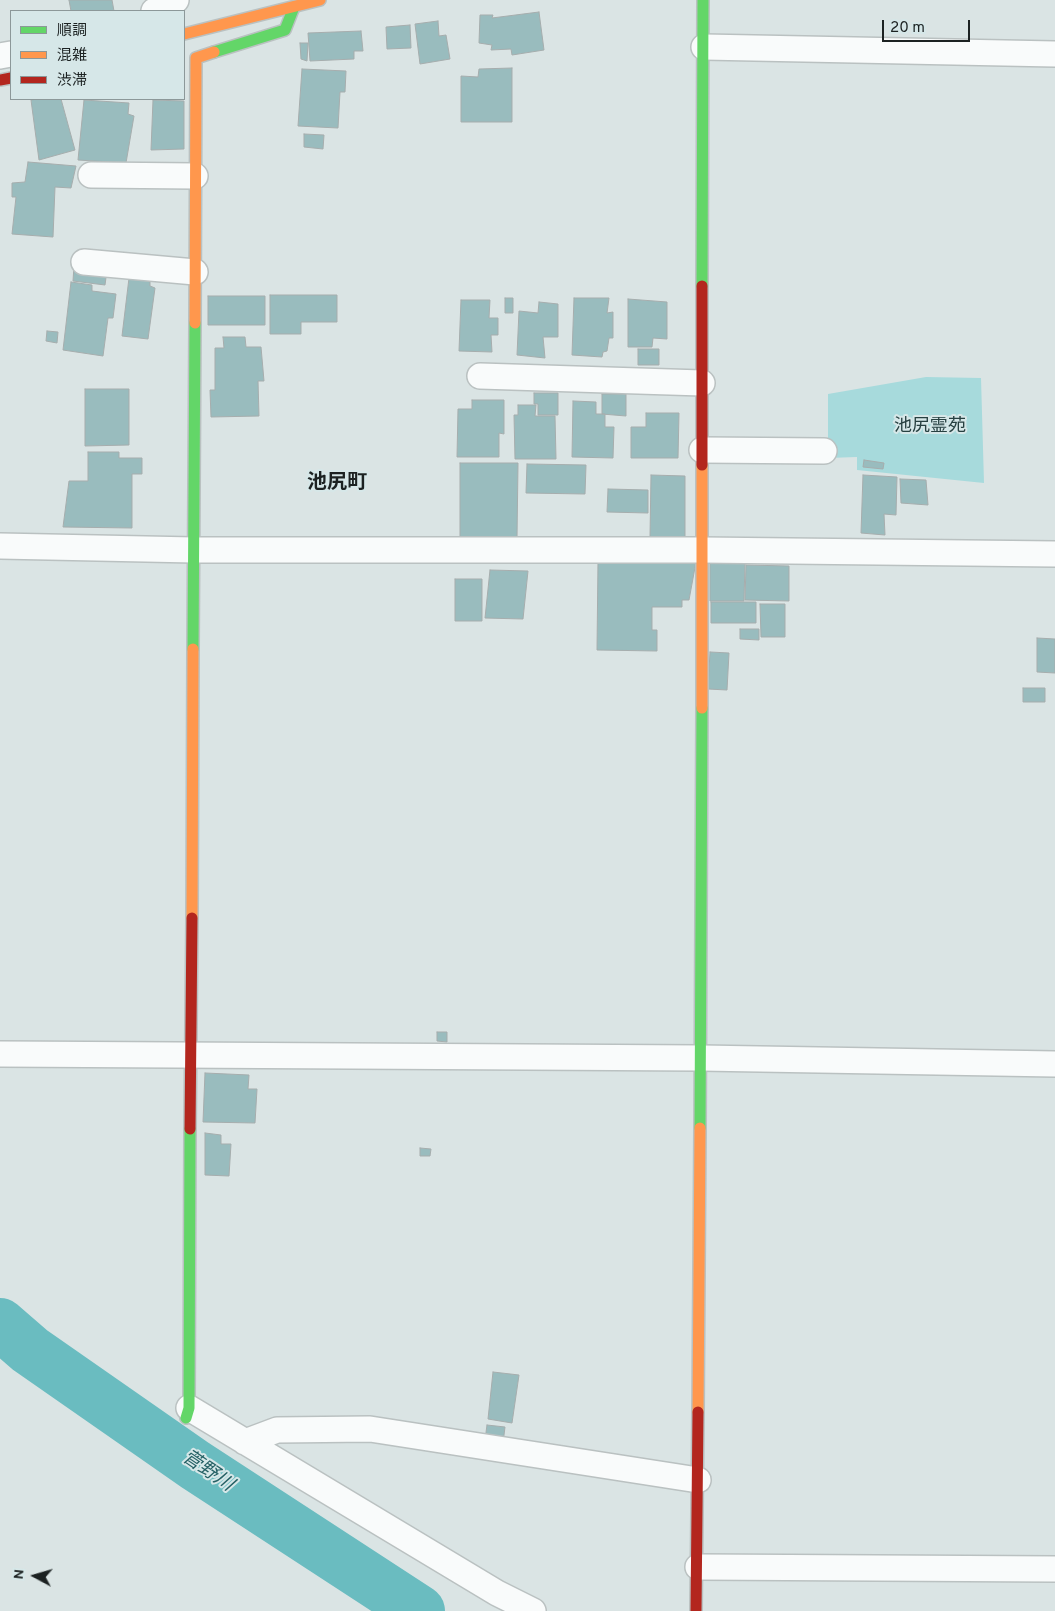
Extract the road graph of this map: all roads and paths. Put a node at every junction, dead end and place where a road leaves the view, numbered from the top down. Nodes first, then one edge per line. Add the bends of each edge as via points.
1 (176, 0) edge
2 (320, 0) edge
3 (703, 0) edge
4 (294, 7) junction
5 (156, 10) edge
6 (185, 34) edge
7 (704, 47) junction
8 (1055, 54) edge
9 (91, 175) dead end
10 (195, 176) junction
11 (84, 262) dead end
12 (195, 272) junction
13 (480, 376) dead end
14 (702, 382) junction
15 (702, 450) junction
16 (824, 451) dead end
17 (0, 546) edge
18 (194, 550) junction
19 (702, 550) junction
20 (1055, 554) edge
21 (0, 1054) edge
22 (191, 1055) junction
23 (701, 1058) junction
24 (1055, 1064) edge
25 (187, 1413) joint
26 (245, 1442) junction
27 (698, 1480) junction
28 (698, 1567) junction
29 (1055, 1569) edge
30 (533, 1611) edge
31 (696, 1611) edge

1 - 5 street
2 - 4 main road
3 - 7 main road
4 - 6 main road
4 - 10 main road via 285,30 196,58
7 - 8 street
7 - 14 main road
9 - 10 street
10 - 12 main road
11 - 12 street
12 - 18 main road
13 - 14 street
14 - 15 main road
15 - 16 street
15 - 19 main road
17 - 18 street
18 - 19 street
18 - 22 main road
19 - 20 street
19 - 23 main road
21 - 22 street
22 - 23 street
22 - 25 main road
23 - 24 street
23 - 27 main road
25 - 26 street
26 - 27 street via 277,1430 370,1428
26 - 30 street via 497,1593
27 - 28 main road
28 - 29 street
28 - 31 main road

